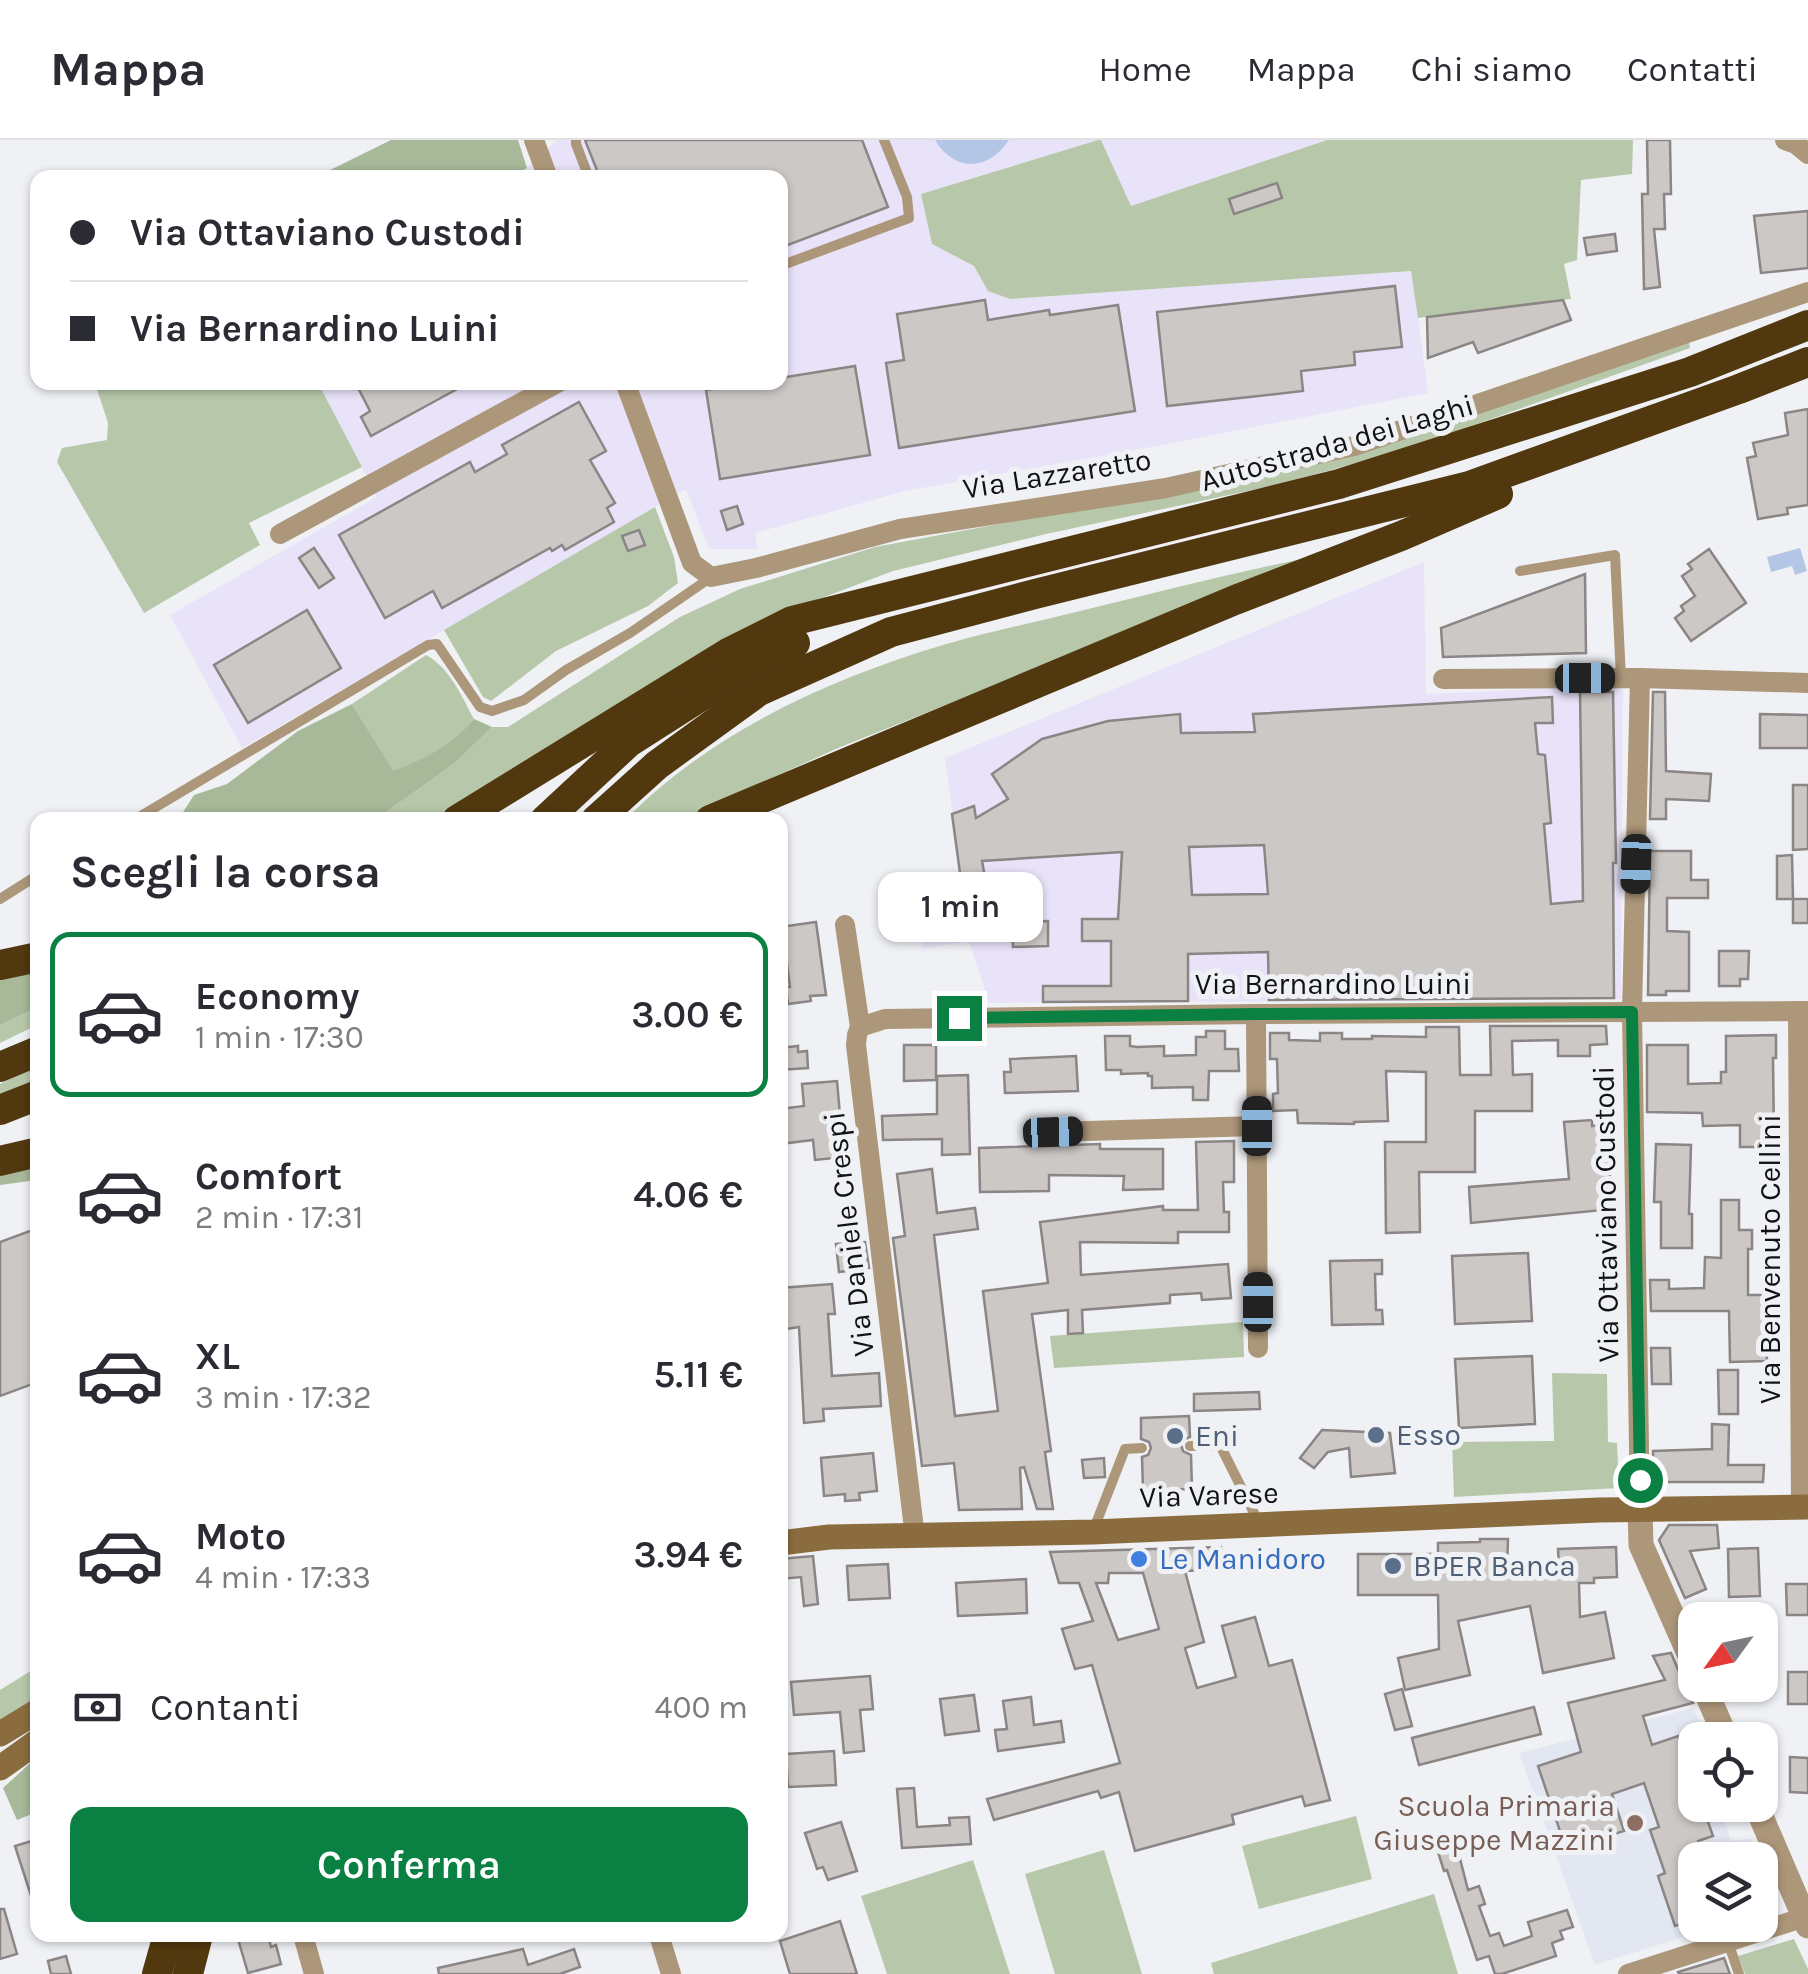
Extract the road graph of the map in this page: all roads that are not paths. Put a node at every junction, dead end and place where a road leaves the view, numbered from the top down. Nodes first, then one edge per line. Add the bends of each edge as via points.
1 (534, 140) edge
2 (576, 140) edge
3 (884, 140) edge
4 (1785, 140) edge
5 (1808, 154) edge
6 (545, 170) edge
7 (587, 170) edge
8 (788, 263) edge
9 (1808, 292) edge
10 (1808, 325) edge
11 (1808, 362) edge
12 (1740, 389) junction
13 (544, 390) edge
14 (628, 390) edge
15 (280, 534) dead end
16 (1520, 571) dead end
17 (711, 577) junction
18 (877, 600) junction
19 (1444, 678) dead end
20 (1630, 678) junction
21 (1808, 683) edge
22 (148, 812) edge
23 (470, 812) edge
24 (553, 812) edge
25 (605, 812) edge
26 (729, 812) edge
27 (30, 880) edge
28 (0, 900) edge
29 (845, 925) dead end
30 (30, 959) edge
31 (0, 965) edge
32 (1803, 1011) edge
33 (1632, 1012) junction
34 (1256, 1014) junction
35 (860, 1027) junction
36 (30, 1054) edge
37 (0, 1067) edge
38 (30, 1098) edge
39 (0, 1110) edge
40 (1257, 1126) junction
41 (1053, 1132) dead end
42 (30, 1154) edge
43 (0, 1160) edge
44 (1258, 1348) dead end
45 (1190, 1446) dead end
46 (1142, 1448) dead end
47 (1804, 1507) edge
48 (1640, 1509) junction
49 (1260, 1526) junction
50 (1093, 1532) junction
51 (914, 1537) junction
52 (788, 1542) edge
53 (1678, 1628) edge
54 (30, 1716) edge
55 (0, 1734) edge
56 (30, 1747) edge
57 (0, 1768) edge
58 (1764, 1822) edge
59 (1807, 1920) edge
60 (1778, 1928) edge
61 (166, 1942) edge
62 (196, 1942) edge
63 (306, 1942) edge
64 (661, 1942) edge
65 (1728, 1942) joint
66 (157, 1974) edge
67 (188, 1974) edge
68 (314, 1974) edge
69 (672, 1974) edge
70 (1628, 1974) edge
71 (1739, 1974) edge

1 - 6 street
2 - 7 lane
3 - 8 lane via 907,197 908,218
4 - 5 street
9 - 17 street, Via Lazzaretto via 1354,446 1166,488 900,529
10 - 18 highway, Autostrada dei Laghi via 1690,372 1339,484
11 - 12 highway
12 - 25 highway via 1468,486 891,632 759,691
12 - 26 highway
13 - 15 street
14 - 17 street via 692,563
16 - 20 lane via 1615,554
17 - 22 lane via 524,700 492,712 480,707 437,644 428,646
18 - 23 highway via 792,621 728,653
18 - 24 highway via 737,673 628,742
19 - 20 street
20 - 21 street
20 - 33 street, Via Ottaviano Custodi
27 - 28 lane
29 - 35 street, Via Daniele Crespi
30 - 31 highway
32 - 33 street, Via Bernardino Luini
32 - 47 street, Via Benvenuto Cellini
33 - 34 street, Via Bernardino Luini
33 - 48 street, Via Ottaviano Custodi
34 - 35 street, Via Bernardino Luini via 884,1019
34 - 40 street
35 - 51 street, Via Daniele Crespi via 856,1045
36 - 37 highway
38 - 39 highway
40 - 41 street
40 - 44 street
42 - 43 highway
45 - 49 lane via 1220,1445
46 - 50 lane via 1125,1449
47 - 48 main road, Via Varese
48 - 49 main road, Via Varese
48 - 53 street via 1641,1544
49 - 50 main road, Via Varese
50 - 51 main road, Via Varese
51 - 52 main road, Via Varese
54 - 55 main road
56 - 57 main road
58 - 59 street
59 - 60 street
61 - 66 highway
62 - 67 highway
63 - 68 street
64 - 69 street
65 - 70 street
65 - 71 lane

